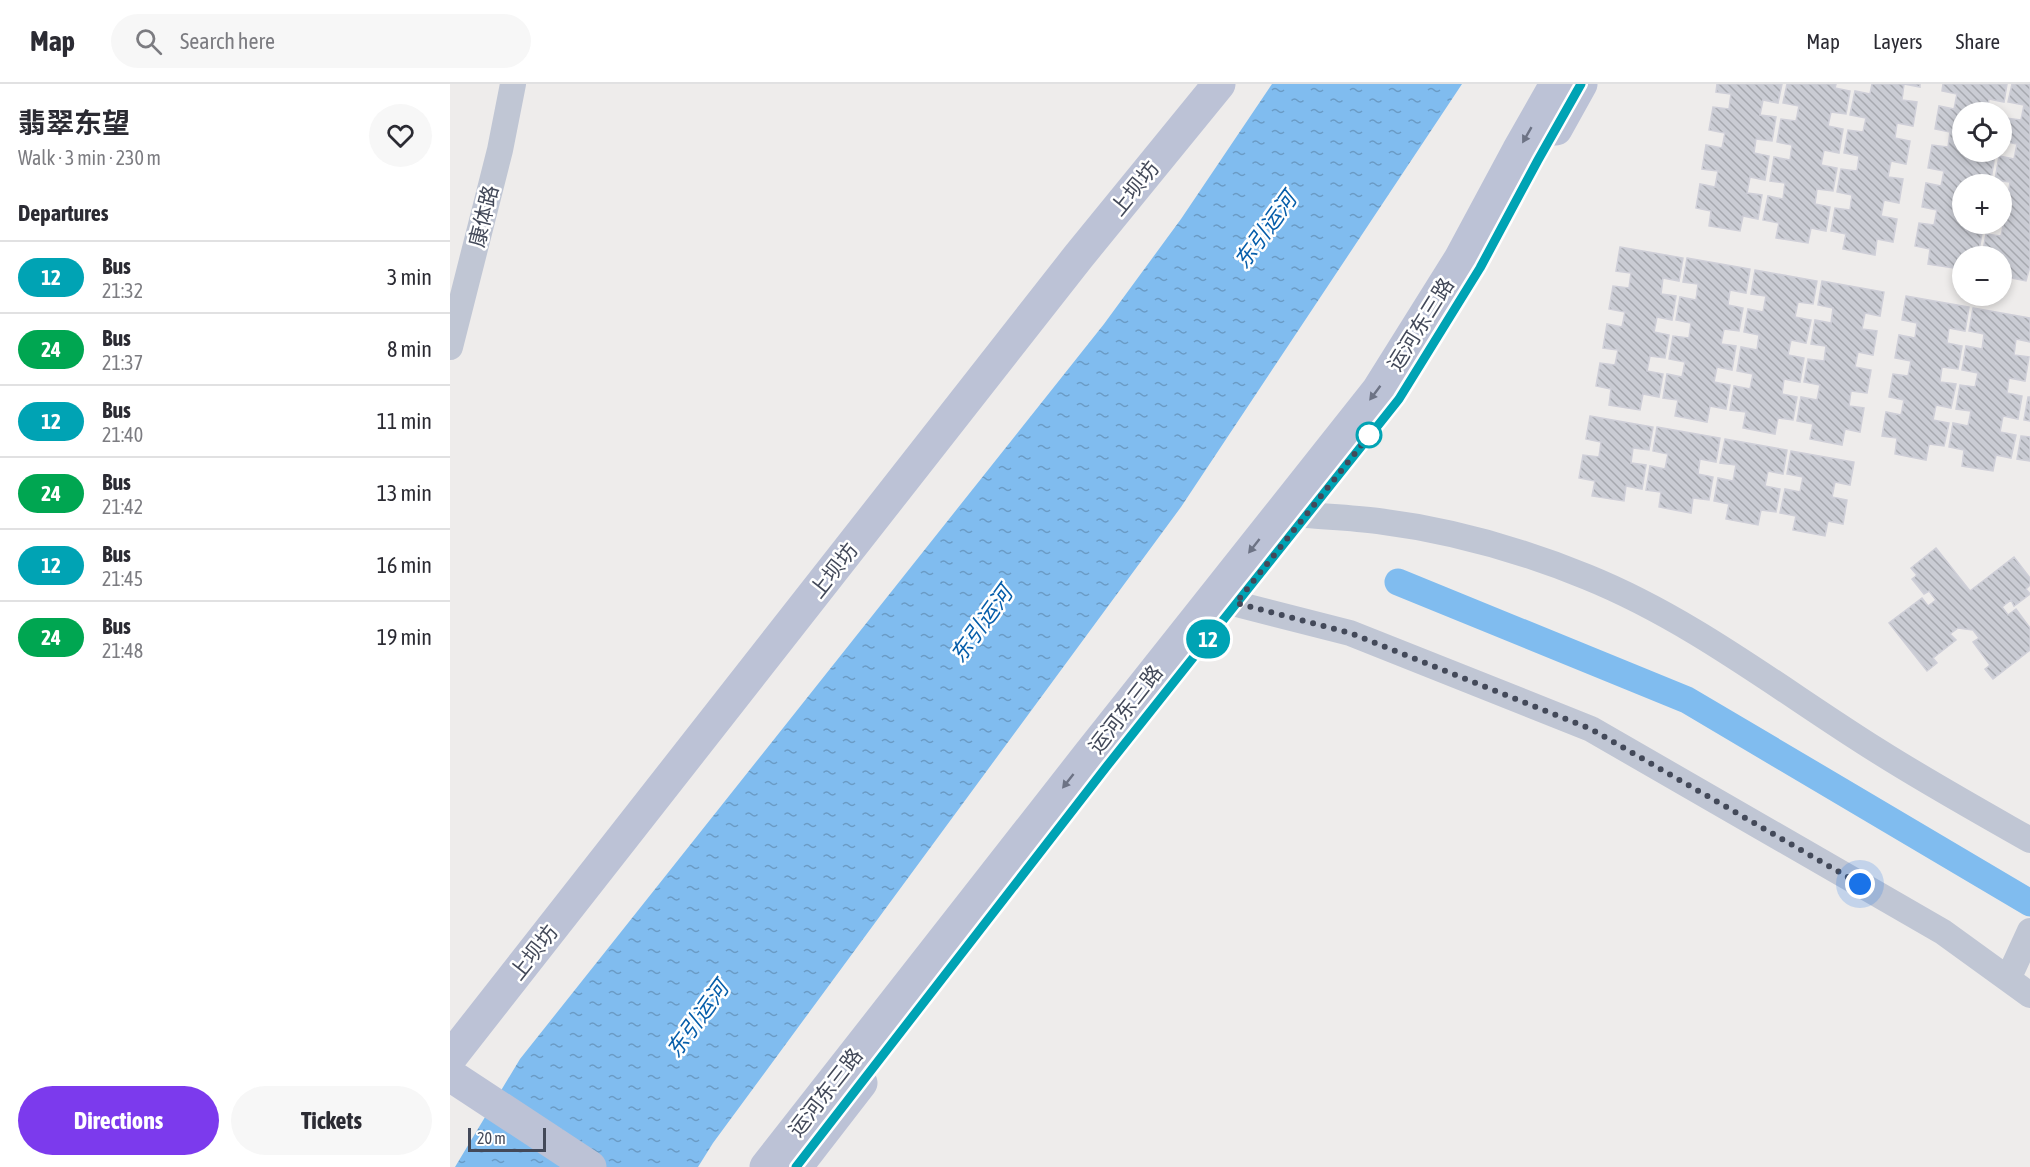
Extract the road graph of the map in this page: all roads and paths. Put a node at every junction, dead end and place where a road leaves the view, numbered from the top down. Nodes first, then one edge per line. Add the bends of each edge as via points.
1 (513, 84) edge
2 (1219, 84) edge
3 (1556, 84) edge
4 (1581, 84) edge
5 (450, 347) edge
6 (1306, 515) junction
7 (1224, 601) junction
8 (2030, 840) edge
9 (2025, 941) edge
10 (2008, 979) junction
11 (2030, 995) edge
12 (450, 1058) edge
13 (450, 1075) edge
14 (590, 1167) edge
15 (766, 1167) edge
16 (796, 1167) edge

1 - 5 street, 康体路
2 - 12 street, 上坝坊 via 1071,266
3 -> 7 street, 运河东三路 via 1460,259 1378,390
4 - 6 street, 运河东三路 via 1480,268 1399,399
6 - 7 street, 运河东三路
6 - 8 street via 1378,521 1449,534 1520,552 1588,577 1717,644 1879,752
7 - 10 street via 1350,633 1591,729 1943,932
7 -> 15 street, 运河东三路
7 - 16 street, 运河东三路 via 1107,766
9 - 10 street
10 - 11 street
13 - 14 street

